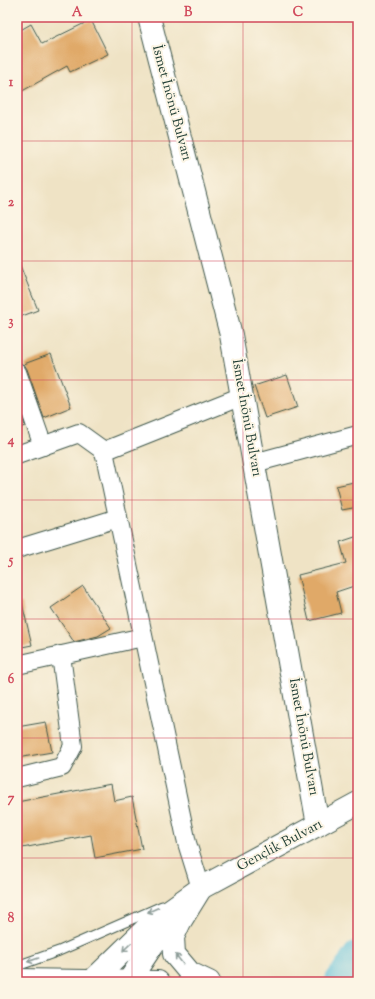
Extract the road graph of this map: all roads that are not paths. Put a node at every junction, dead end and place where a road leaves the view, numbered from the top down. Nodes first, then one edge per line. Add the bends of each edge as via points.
1 (149, 17) edge
2 (17, 372) edge
3 (242, 396) junction
4 (358, 435) edge
5 (43, 446) junction
6 (104, 451) junction
7 (17, 455) edge
8 (254, 463) junction
9 (118, 518) junction
10 (17, 548) edge
11 (143, 637) junction
12 (61, 655) junction
13 (17, 665) edge
14 (17, 778) edge
15 (358, 803) edge
16 (318, 825) junction
17 (201, 888) junction
18 (17, 966) edge
19 (17, 980) edge
20 (91, 982) edge
21 (129, 982) edge
22 (158, 982) edge
23 (209, 982) edge

1 - 3 main road, İsmet İnönü Bulvarı via 231,335
2 - 5 street
3 - 6 street
3 - 8 main road, İsmet İnönü Bulvarı
4 - 8 street
5 - 6 street via 79,433
5 - 7 street
6 - 9 street
8 - 16 main road, İsmet İnönü Bulvarı
9 - 10 street
9 - 11 street
11 - 12 street
11 - 17 street via 186,843
12 - 13 street
12 - 14 street via 73,746 62,767
15 - 16 main road, Gençlik Bulvarı
16 - 17 main road, Gençlik Bulvarı
17 -> 18 lane via 59,951
17 -> 20 main road, Gençlik Bulvarı via 152,923
17 - 21 main road, Gençlik Bulvarı via 164,928
23 -> 17 main road via 190,973 174,954 173,937
19 - 20 main road
20 - 21 main road
21 - 22 main road

